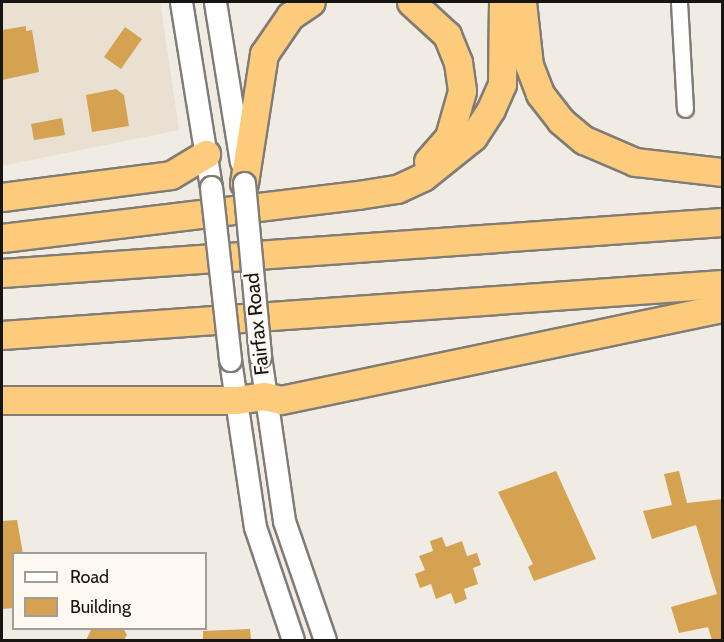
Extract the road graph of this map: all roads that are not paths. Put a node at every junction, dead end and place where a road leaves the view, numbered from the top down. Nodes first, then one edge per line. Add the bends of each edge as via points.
1 (181, 2) edge
2 (214, 2) edge
3 (311, 2) edge
4 (411, 2) edge
5 (502, 2) edge
6 (522, 2) edge
7 (679, 2) edge
8 (685, 109) dead end
9 (206, 154) junction
10 (723, 172) edge
11 (243, 183) junction
12 (358, 195) junction
13 (2, 197) edge
14 (723, 222) edge
15 (2, 238) edge
16 (2, 273) edge
17 (723, 284) edge
18 (723, 309) edge
19 (2, 335) edge
20 (264, 396) junction
21 (2, 400) edge
22 (236, 400) junction
23 (293, 640) edge
24 (324, 640) edge

1 - 9 main road, Fairfax Road
2 - 11 main road, Fairfax Road via 235,111
3 - 11 highway via 290,16 264,54
4 - 12 highway via 447,35 458,62 460,110 449,137 431,159 409,174
5 - 12 highway via 502,84 473,137 423,177 397,189
6 - 10 highway via 529,65 540,94 561,121 584,140 635,162
7 - 8 street
9 - 13 highway via 171,175
9 - 22 main road, Fairfax Road, bridge
11 - 20 main road, Fairfax Road, bridge
12 - 15 highway
14 - 16 highway
17 - 19 highway
18 - 20 highway via 281,400
20 - 22 highway
20 - 24 main road, Fairfax Road via 284,521
21 - 22 highway
22 - 23 main road, Fairfax Road via 255,527

